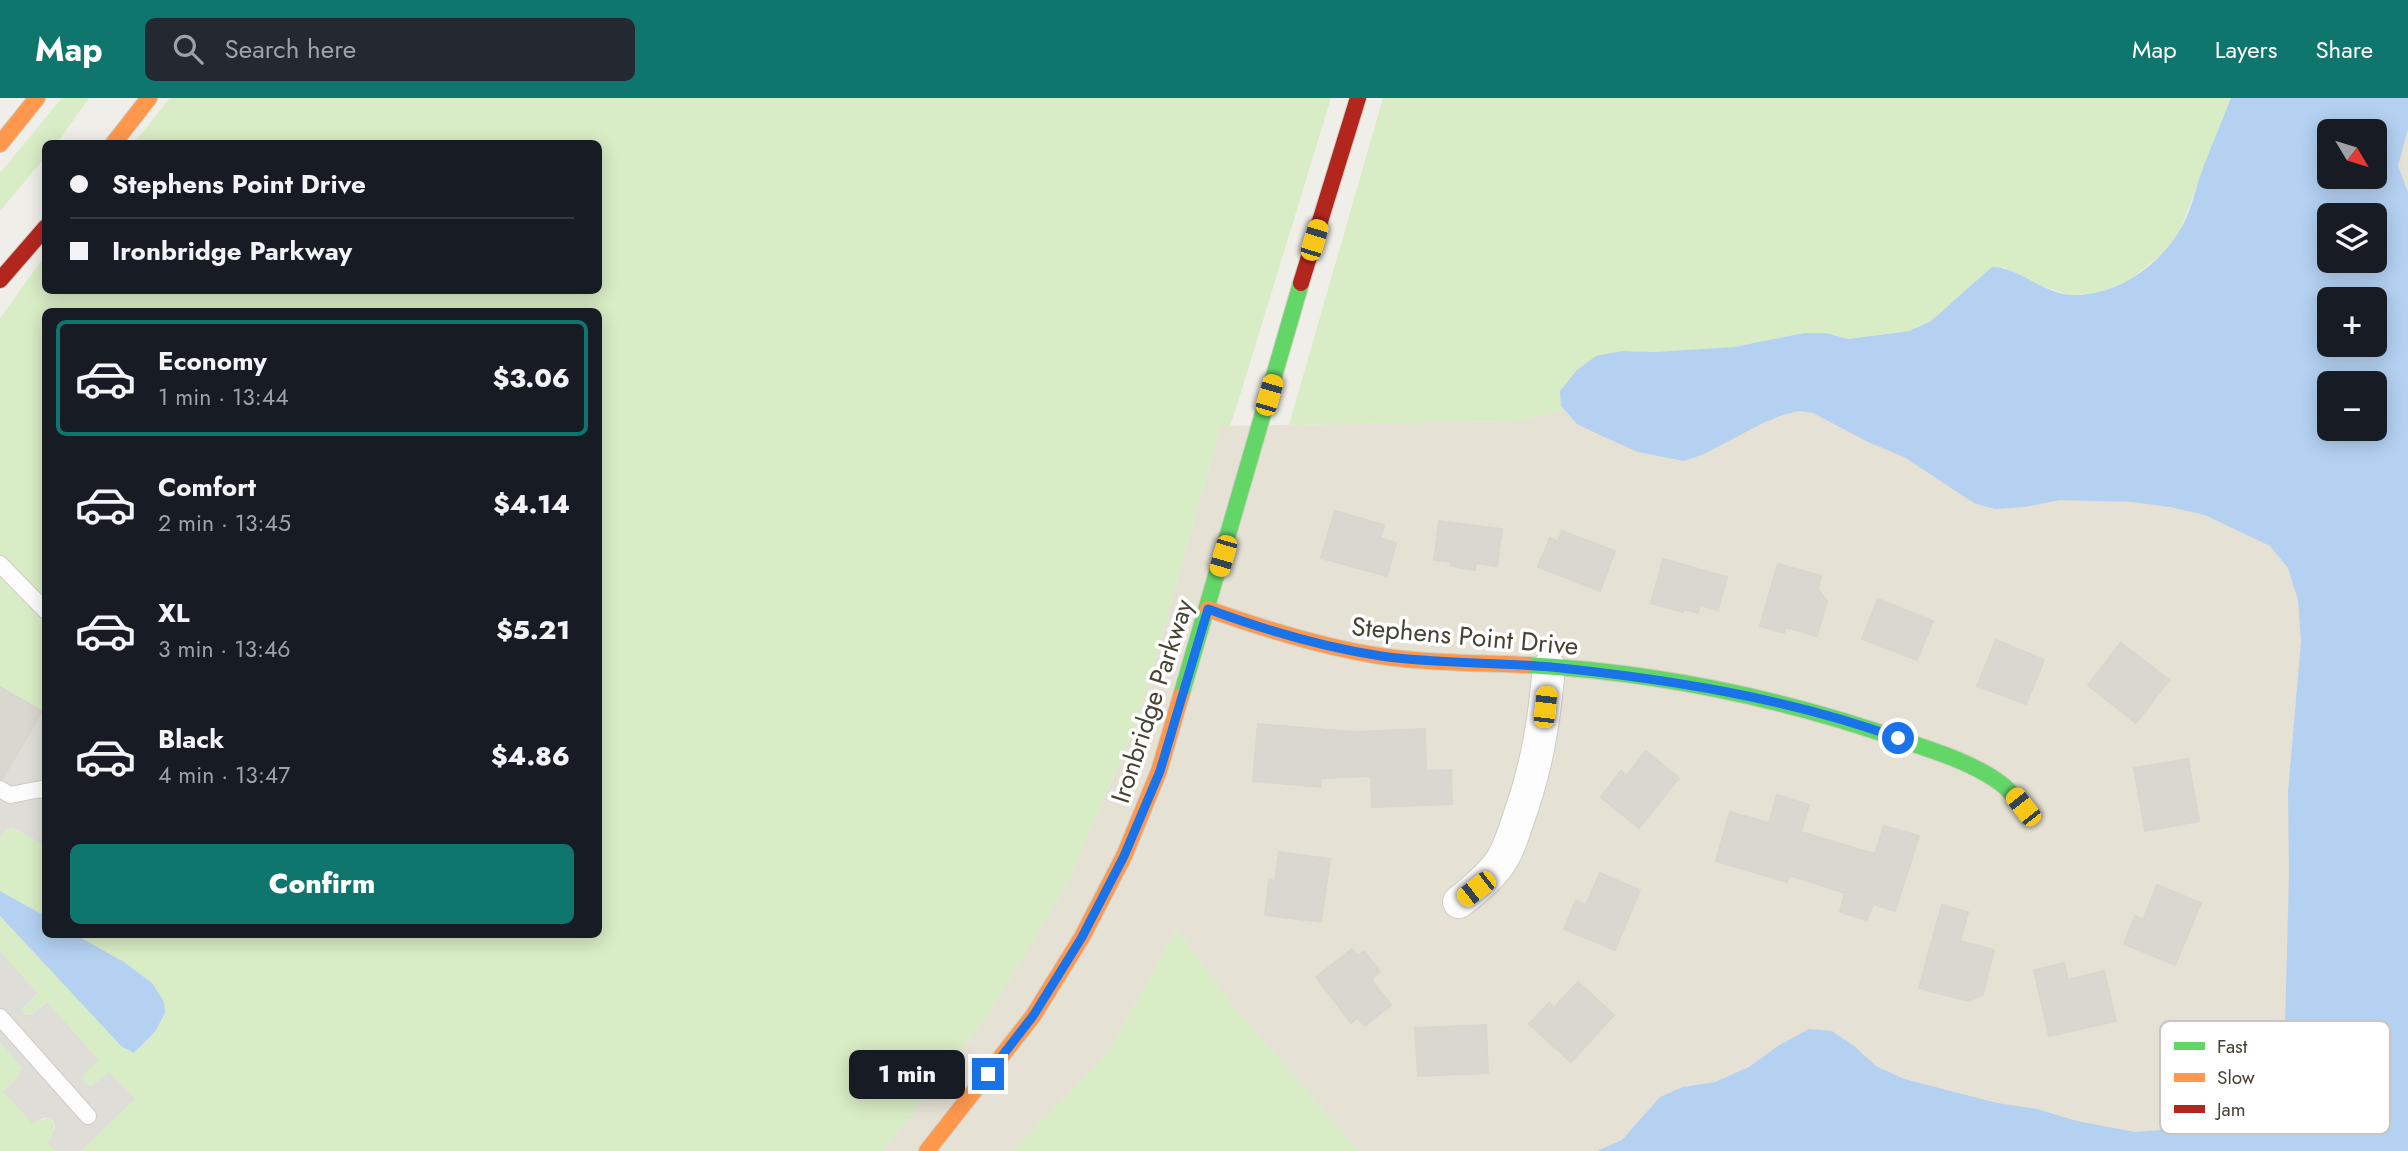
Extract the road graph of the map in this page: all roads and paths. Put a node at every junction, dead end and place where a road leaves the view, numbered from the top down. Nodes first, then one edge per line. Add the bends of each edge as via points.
1 (37, 98) edge
2 (149, 98) edge
3 (1358, 98) edge
4 (116, 140) edge
5 (0, 144) edge
6 (42, 233) edge
7 (0, 280) edge
8 (0, 564) edge
9 (42, 607) edge
10 (1208, 609) junction
11 (1549, 667) junction
12 (0, 789) edge
13 (42, 789) edge
14 (2028, 815) dead end
15 (1460, 902) dead end
16 (0, 1017) edge
17 (88, 1116) dead end
18 (927, 1151) edge

1 - 5 street
2 - 4 street
3 - 10 street, Ironbridge Parkway
6 - 7 street
8 - 9 lane
10 - 11 street, Stephens Point Drive via 1269,632 1384,656
10 - 18 street, Ironbridge Parkway via 1160,771 1106,891 1033,1016
11 - 14 street, Stephens Point Drive via 1649,679 1791,706 1872,729 1995,778
11 - 15 street via 1531,785 1511,841 1499,864
12 - 13 lane via 10,795
16 - 17 lane

